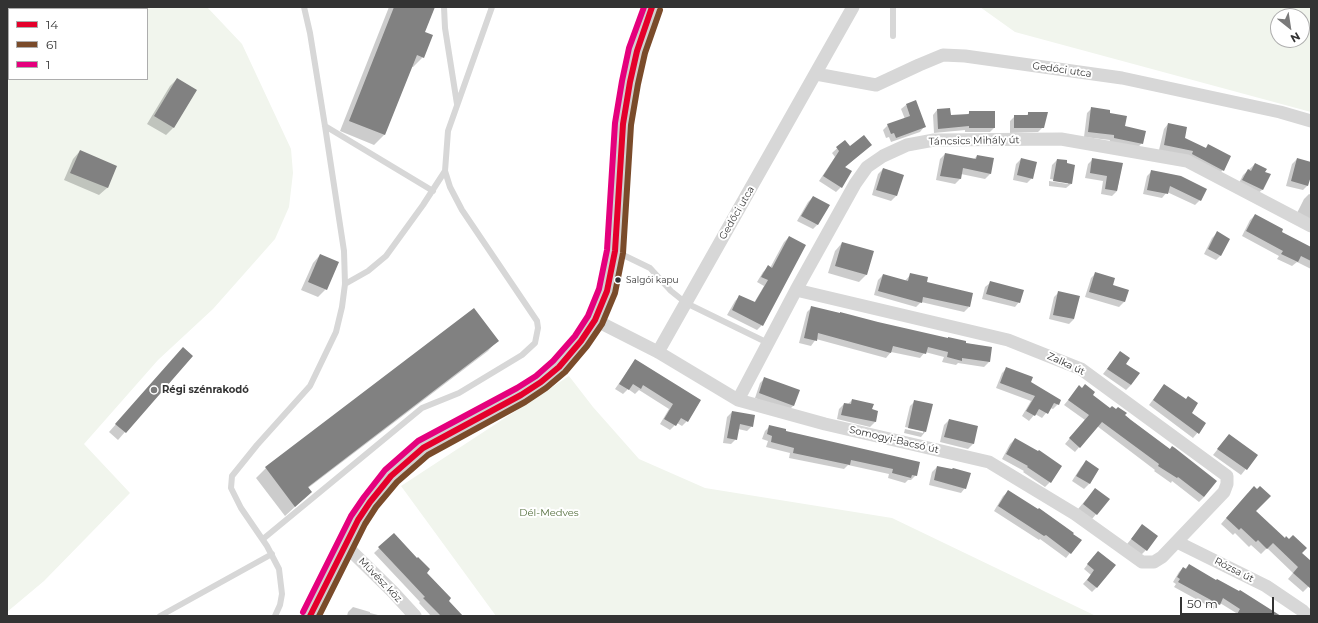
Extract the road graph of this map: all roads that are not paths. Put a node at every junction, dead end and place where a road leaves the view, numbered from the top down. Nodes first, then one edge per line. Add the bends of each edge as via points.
1 (304, 7) edge
2 (444, 7) edge
3 (492, 7) edge
4 (652, 7) edge
5 (853, 7) edge
6 (893, 7) edge
7 (893, 36) dead end
8 (816, 74) junction
9 (457, 106) junction
10 (1311, 121) edge
11 (325, 126) junction
12 (445, 171) junction
13 (433, 191) junction
14 (1311, 226) edge
15 (615, 251) junction
16 (345, 284) junction
17 (796, 290) junction
18 (686, 302) junction
19 (595, 320) junction
20 (768, 343) junction
21 (658, 352) junction
22 (738, 400) junction
23 (263, 539) junction
24 (1177, 542) junction
25 (345, 545) junction
26 (272, 554) junction
27 (160, 616) edge
28 (275, 616) edge
29 (310, 616) edge
30 (415, 616) edge
31 (1308, 616) edge

1 - 11 lane
2 - 9 lane
3 - 9 lane
4 - 15 main road via 637,51 623,124
5 - 8 street, Gedőci utca
6 - 7 lane
8 - 10 street, Gedőci utca via 876,86 943,56 965,56 1122,78
8 - 18 street, Gedőci utca
9 - 12 lane via 448,131
11 - 13 lane
11 - 16 lane via 344,251
12 - 13 lane
12 - 23 lane via 462,210 537,321 535,343 522,355 459,393 422,408
13 - 16 lane via 382,261
14 - 17 street, Táncsics Mihály út via 1187,161 1061,139 934,140 907,145 882,156 867,167
15 - 18 lane via 650,268 671,291
15 - 19 main road via 607,291
16 - 23 lane via 336,332 310,386 257,444 232,476 230,488
17 - 20 street, Táncsics Mihály út
17 - 24 street, Zalka út via 1008,340 1080,369 1227,476 1228,484 1224,492
18 - 20 lane
18 - 21 street, Gedőci utca
19 - 21 street, Somogyi-Bacsó út
19 - 25 main road via 568,357 541,382 423,448 391,476 358,520
20 - 22 street, Táncsics Mihály út
21 - 22 street, Somogyi-Bacsó út
22 - 24 street, Somogyi-Bacsó út via 825,424 989,462 1075,514 1142,562 1154,562
23 - 26 lane
24 - 31 street, Rózsa út via 1266,586
25 - 29 main road
25 - 30 street, Művész köz
26 - 27 lane
26 - 28 lane via 279,569 282,588 280,605

